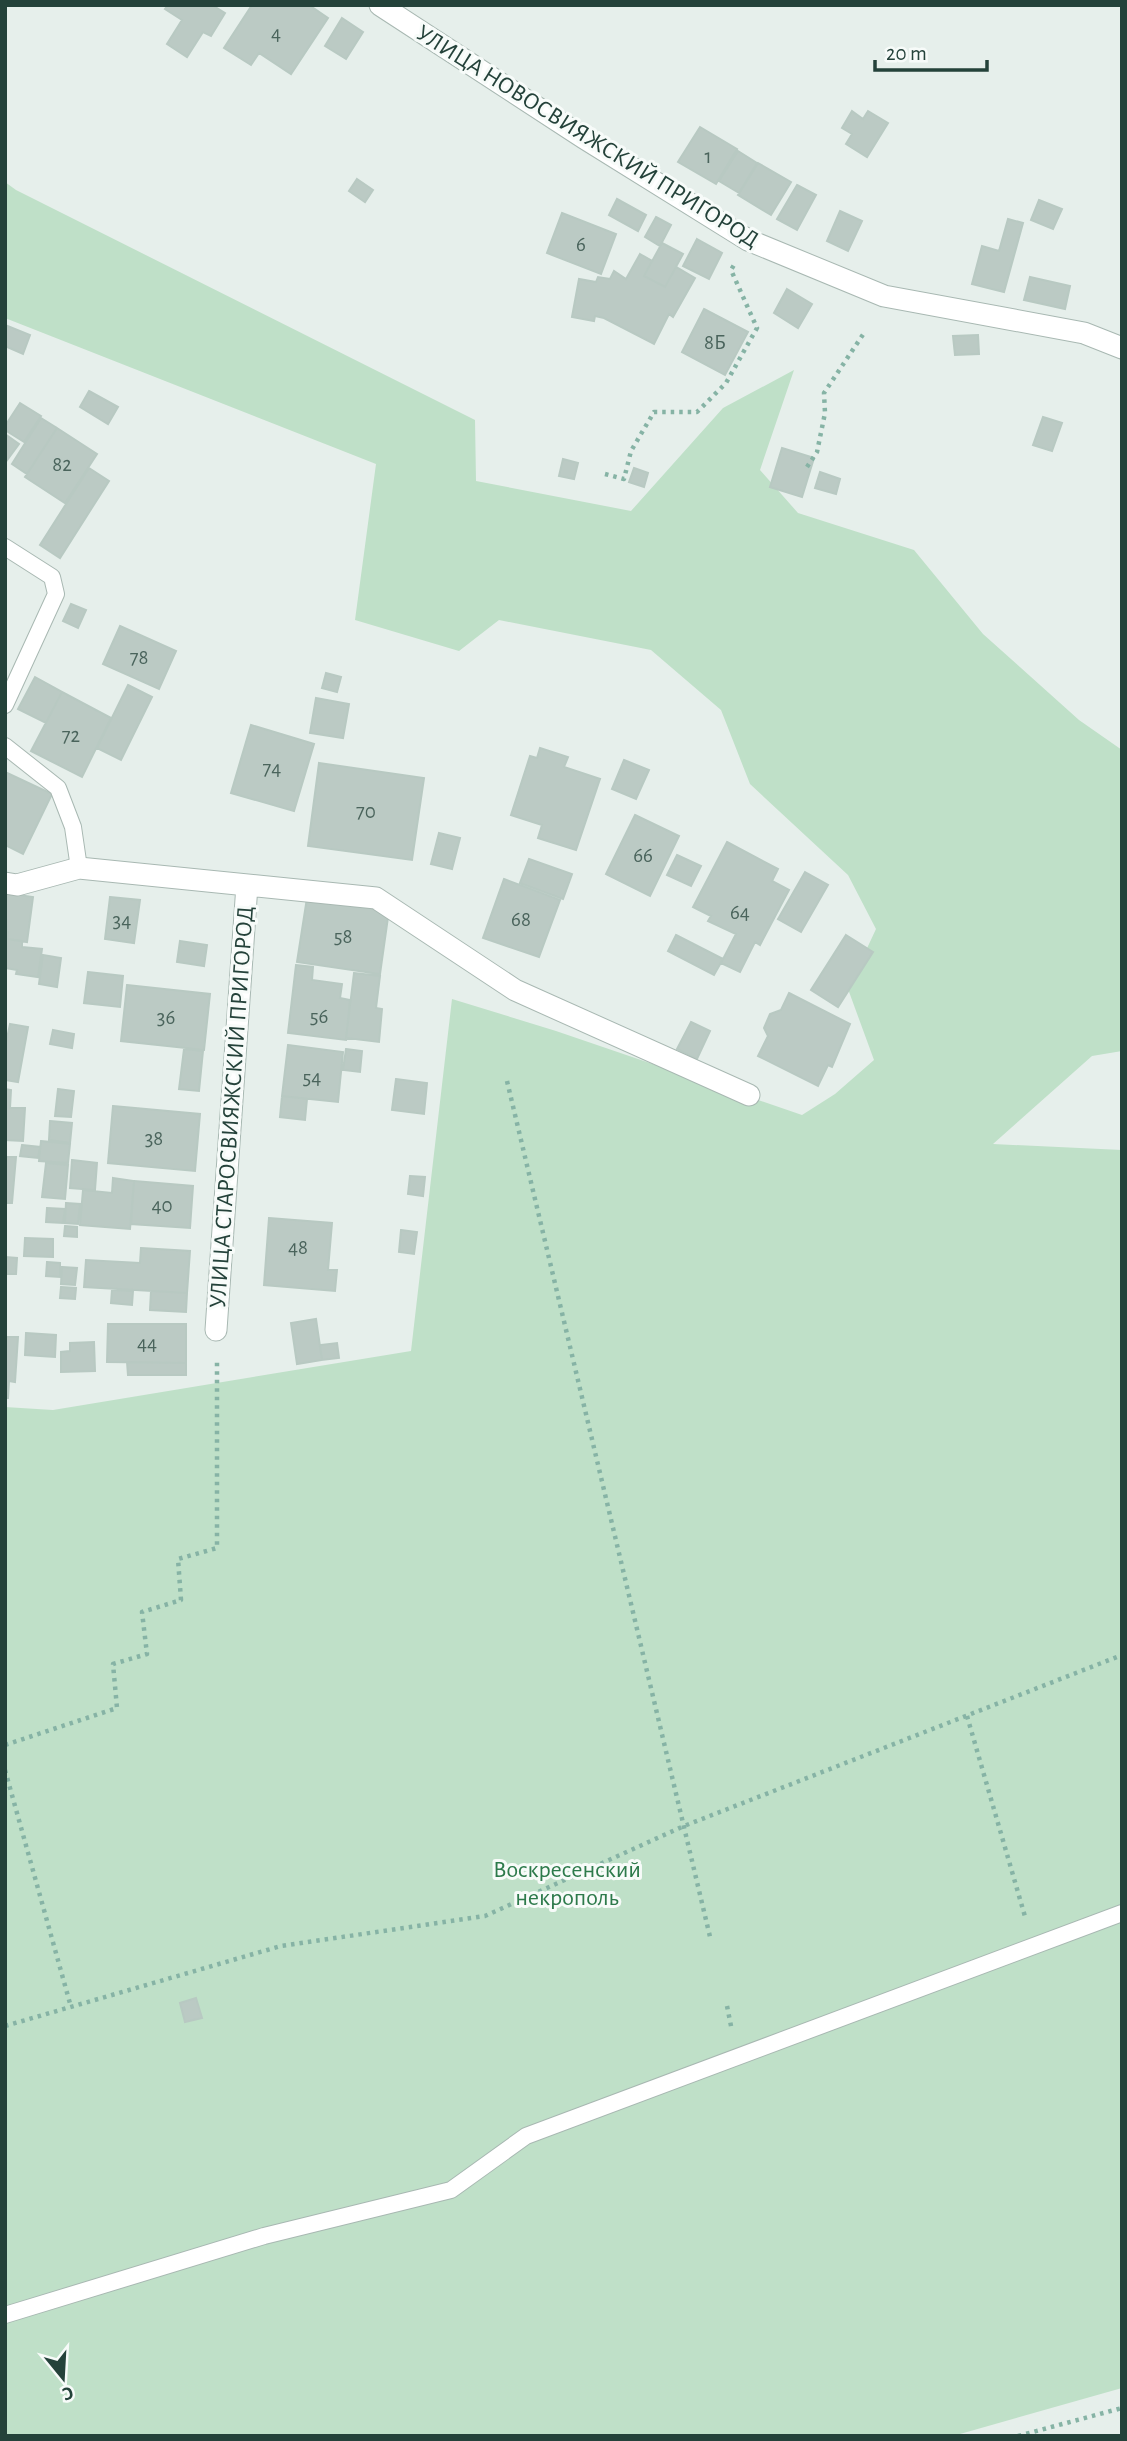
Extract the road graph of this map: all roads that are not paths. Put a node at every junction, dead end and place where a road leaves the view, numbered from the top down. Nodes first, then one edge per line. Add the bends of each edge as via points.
1 (380, 5) edge
2 (1122, 348) edge
3 (5, 547) edge
4 (5, 705) edge
5 (5, 746) edge
6 (79, 868) junction
7 (5, 883) edge
8 (247, 885) junction
9 (749, 1095) dead end
10 (216, 1329) road end
11 (1122, 1913) edge
12 (5, 2315) edge

1 - 2 street, УЛИЦА НОВОСВИЯЖСКИЙ ПРИГОРОД via 748,240 884,296 1084,333
3 - 4 lane via 52,577 56,594
5 - 6 lane via 58,788 73,827
6 - 7 street, УЛИЦА СТАРОСВИЯЖСКИЙ ПРИГОРОД via 17,885
6 - 8 street, УЛИЦА СТАРОСВИЯЖСКИЙ ПРИГОРОД
8 - 9 street, УЛИЦА СТАРОСВИЯЖСКИЙ ПРИГОРОД via 376,898 515,990
8 - 10 street, УЛИЦА СТАРОСВИЯЖСКИЙ ПРИГОРОД
11 - 12 lane via 526,2136 452,2190 264,2236

